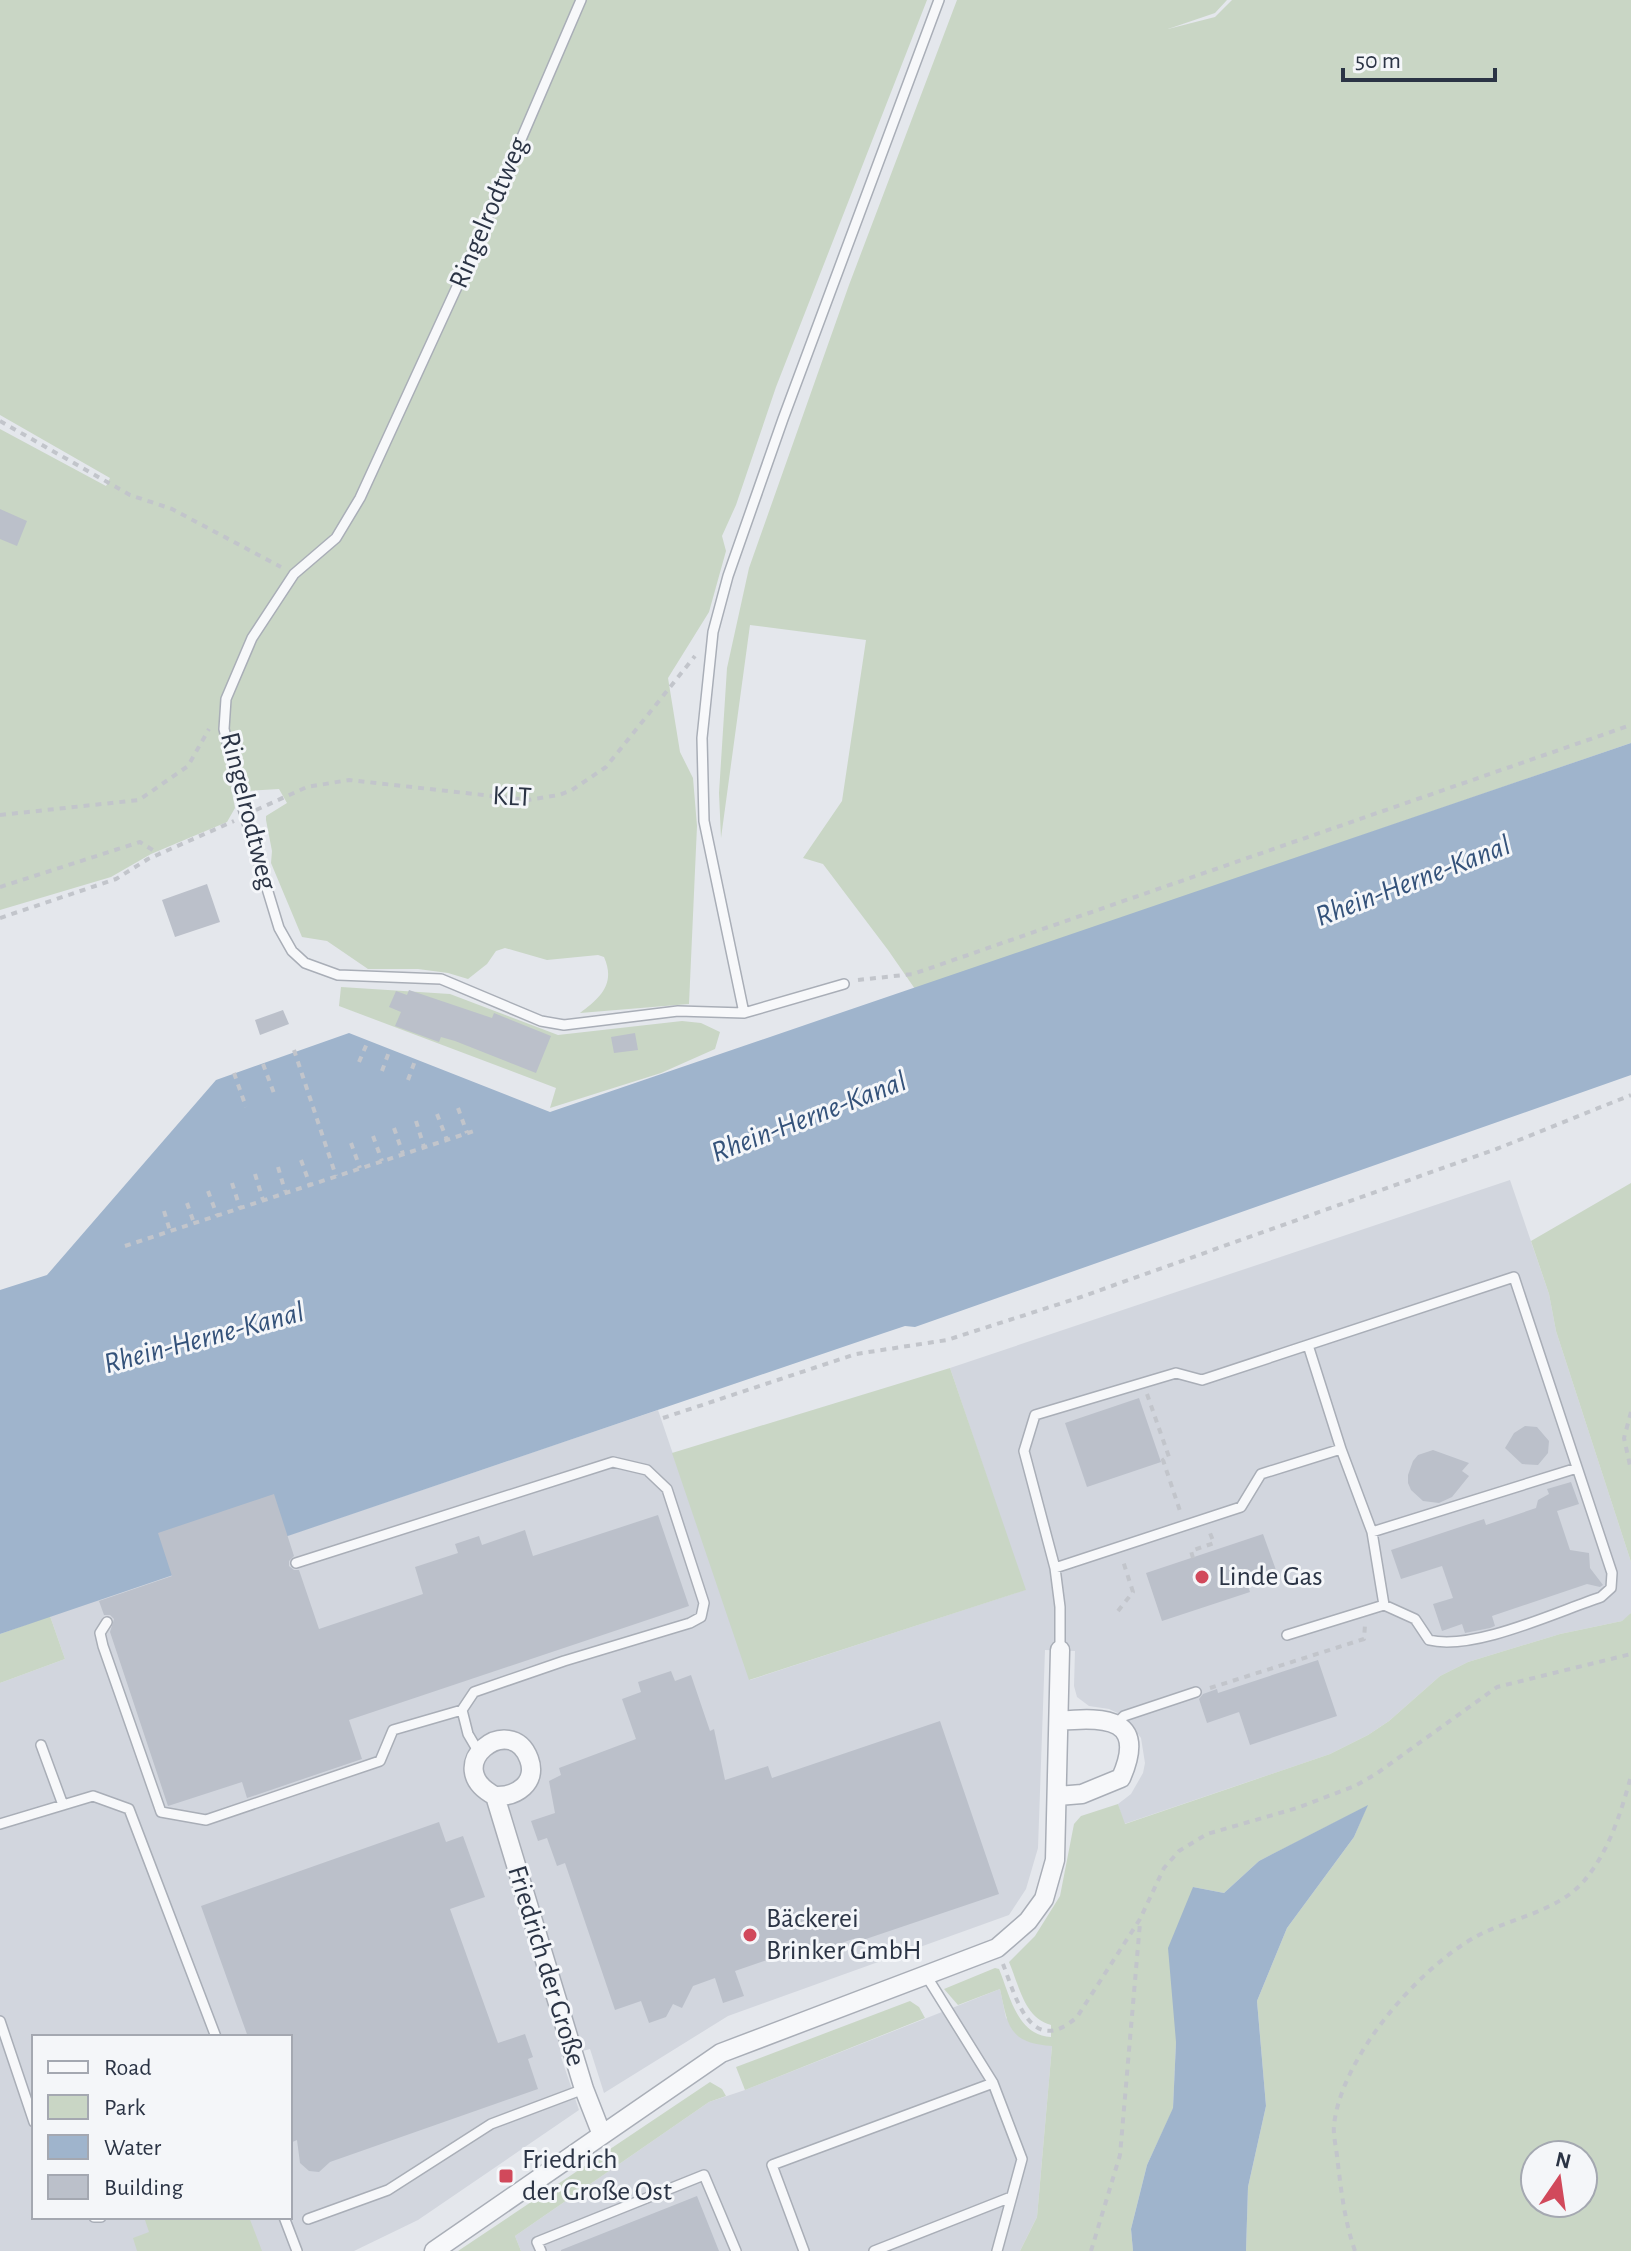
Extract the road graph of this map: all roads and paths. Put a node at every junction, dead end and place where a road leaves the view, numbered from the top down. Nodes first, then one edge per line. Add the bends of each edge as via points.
1 (581, 0) edge
2 (939, 0) edge
3 (0, 421) edge
4 (294, 574) junction
5 (713, 632) junction
6 (226, 699) junction
7 (1631, 725) edge
8 (0, 815) edge
9 (245, 816) junction
10 (159, 854) junction
11 (0, 887) edge
12 (0, 918) edge
13 (844, 984) joint
14 (744, 1013) junction
15 (368, 1041) dead end
16 (390, 1049) dead end
17 (294, 1050) dead end
18 (416, 1058) dead end
19 (359, 1062) dead end
20 (263, 1064) dead end
21 (382, 1071) dead end
22 (234, 1073) dead end
23 (408, 1080) dead end
24 (1631, 1095) edge
25 (275, 1096) dead end
26 (246, 1107) dead end
27 (458, 1108) dead end
28 (437, 1114) dead end
29 (416, 1121) dead end
30 (394, 1128) dead end
31 (477, 1130) dead end
32 (467, 1133) junction
33 (373, 1136) dead end
34 (447, 1140) junction
35 (351, 1143) dead end
36 (424, 1147) junction
37 (403, 1154) junction
38 (301, 1160) dead end
39 (382, 1161) junction
40 (278, 1167) dead end
41 (360, 1168) junction
42 (255, 1174) dead end
43 (336, 1176) junction
44 (232, 1183) dead end
45 (310, 1185) junction
46 (208, 1191) dead end
47 (285, 1191) dead end
48 (263, 1200) junction
49 (187, 1203) dead end
50 (240, 1208) junction
51 (164, 1211) dead end
52 (217, 1215) junction
53 (194, 1223) junction
54 (170, 1231) junction
55 (125, 1246) dead end
56 (1308, 1345) junction
57 (1143, 1382) junction
58 (1631, 1412) edge
59 (663, 1418) dead end
60 (1341, 1449) junction
61 (1577, 1468) junction
62 (1631, 1470) edge
63 (1206, 1520) junction
64 (1372, 1532) junction
65 (1193, 1558) dead end
66 (296, 1563) dead end
67 (1055, 1568) junction
68 (1127, 1575) dead end
69 (1384, 1605) junction
70 (1118, 1611) dead end
71 (1366, 1611) junction
72 (107, 1622) dead end
73 (1287, 1635) dead end
74 (1060, 1650) joint
75 (1631, 1654) edge
76 (1196, 1692) joint
77 (462, 1710) junction
78 (1060, 1721) junction
79 (1116, 1724) junction
80 (41, 1745) dead end
81 (478, 1751) junction
82 (1631, 1776) edge
83 (495, 1796) junction
84 (1058, 1796) junction
85 (63, 1805) junction
86 (0, 1824) edge
87 (1140, 1919) junction
88 (997, 1948) junction
89 (927, 1977) junction
90 (0, 2021) edge
91 (215, 2035) edge
92 (993, 2083) junction
93 (584, 2089) junction
94 (32, 2116) edge
95 (602, 2135) junction
96 (1011, 2197) junction
97 (285, 2219) edge
98 (308, 2219) dead end
99 (297, 2251) edge
100 (434, 2251) edge
101 (541, 2251) edge
102 (736, 2251) edge
103 (804, 2251) edge
104 (874, 2251) edge
105 (997, 2251) edge
106 (1091, 2251) edge
107 (1355, 2251) edge

1 - 4 lane, Ringelrodtweg via 360,498 336,538
2 - 5 lane via 783,419
3 - 4 path via 130,495 172,509
4 - 6 lane, Ringelrodtweg via 252,638
5 - 9 path, KLT via 606,767 572,790 528,800 349,780 307,787
5 - 14 lane via 702,738 704,821
6 - 8 path via 188,766 139,800
6 - 9 lane, Ringelrodtweg via 224,729
7 - 13 path via 913,974
9 - 10 path, KLT
9 - 14 lane, Ringelrodtweg via 279,928 305,963 338,975 441,979 541,1021 564,1025 678,1011
10 - 11 path via 140,842
10 - 12 path, KLT via 116,879
13 - 14 lane, Ringelrodtweg
15 - 19 path
16 - 21 path
17 - 43 path
18 - 23 path
20 - 25 path
22 - 26 path
24 - 59 path via 1499,1148 1078,1298 947,1340 856,1354
27 - 32 path
28 - 34 path
29 - 36 path
30 - 37 path
31 - 32 path
32 - 34 path
33 - 39 path
34 - 36 path
35 - 41 path
36 - 37 path
37 - 39 path
38 - 45 path
39 - 41 path
40 - 47 path
41 - 43 path
42 - 48 path
43 - 45 path
44 - 50 path
45 - 48 path
46 - 52 path
48 - 50 path
49 - 53 path
50 - 52 path
51 - 54 path
52 - 53 path
53 - 54 path
54 - 55 path
56 - 57 lane via 1202,1380 1176,1373
56 - 60 lane
56 - 61 lane via 1514,1277
57 - 63 path via 1169,1457 1163,1460 1182,1518 1203,1511
57 - 67 lane via 1035,1415 1024,1451
58 - 62 path via 1624,1438
60 - 63 lane via 1261,1474 1241,1507
60 - 64 lane
61 - 64 lane
61 - 69 lane via 1612,1573 1611,1588 1601,1597 1473,1641 1444,1644 1429,1640 1415,1619
63 - 65 path via 1214,1543 1191,1551
63 - 67 lane
64 - 69 lane
66 - 77 lane via 613,1462 647,1470 667,1489 704,1603 701,1617 474,1692
67 - 74 lane
68 - 70 path via 1133,1592
69 - 71 lane
71 - 73 lane
71 - 76 path via 1364,1639
72 - 77 lane via 100,1633 103,1646 161,1812 206,1820 380,1761 393,1730
74 - 78 street
75 - 87 path via 1497,1687 1355,1786 1189,1843 1164,1868
76 - 79 lane via 1124,1716
77 - 81 lane
78 - 79 street via 1104,1719
78 - 84 street
79 - 84 street via 1130,1742 1121,1778 1082,1794
80 - 85 lane
81 - 83 street, Friedrich der Große via 475,1778 482,1790
81 - 83 street via 503,1739 527,1752 529,1779 509,1797
82 - 107 path via 1613,1835 1583,1882 1561,1899 1470,1940 1428,1970 1361,2052 1333,2126 1341,2198
83 - 93 street, Friedrich der Große
84 - 88 street via 1055,1860 1044,1899
85 - 86 lane
85 - 91 lane via 93,1796 129,1809
87 - 88 path via 1077,2017 1055,2030 1039,2028 1022,2012
87 - 106 path via 1120,2155
88 - 89 street
89 - 92 lane
89 - 95 street via 721,2053
90 - 94 lane
92 - 96 lane via 1022,2159
92 - 103 lane via 772,2165
93 - 95 street, Friedrich der Große
93 - 98 lane via 491,2124 388,2190
95 - 100 street
96 - 104 lane
96 - 105 lane
97 - 99 lane
101 - 102 lane via 537,2242 704,2175

